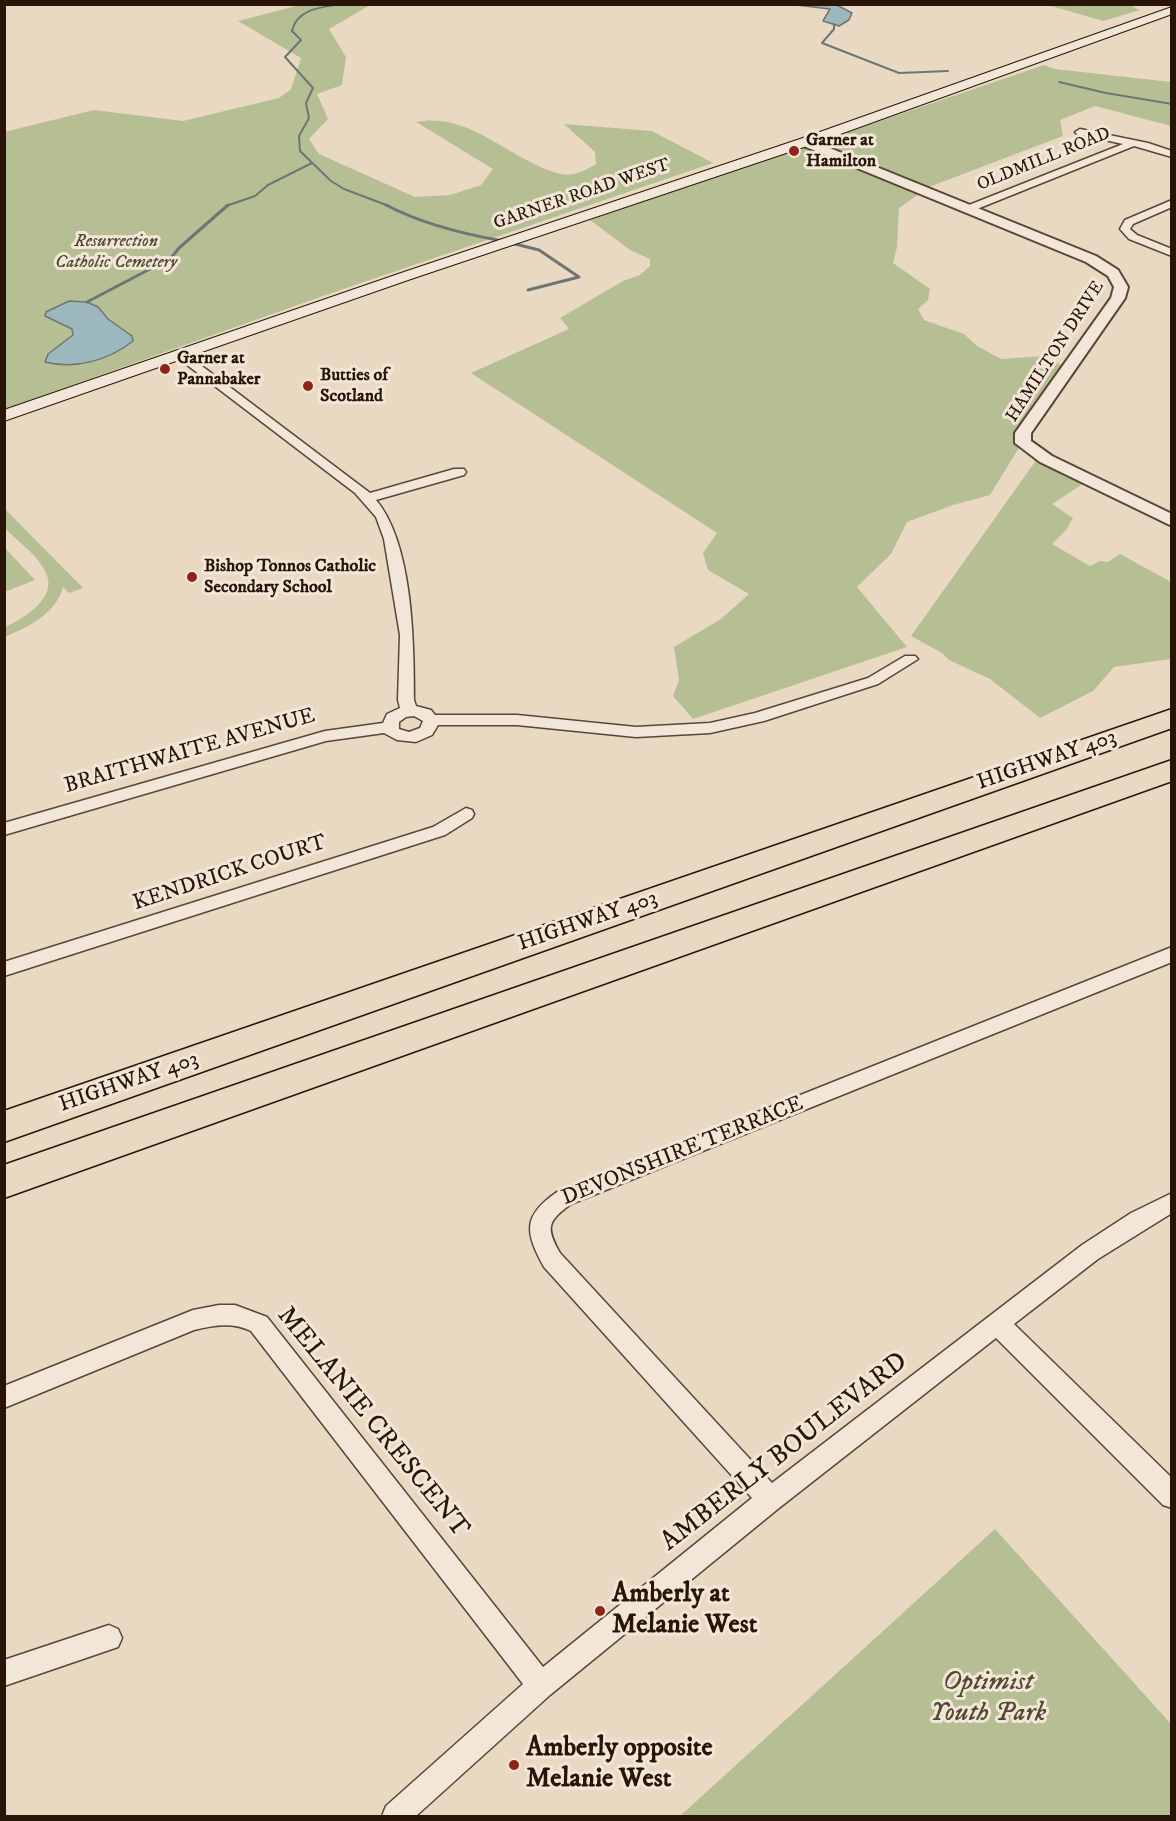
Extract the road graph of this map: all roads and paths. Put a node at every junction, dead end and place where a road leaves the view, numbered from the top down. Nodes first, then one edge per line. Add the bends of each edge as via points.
1 (1172, 10) edge
2 (1080, 132) dead end
3 (805, 142) junction
4 (1133, 143) junction
5 (1172, 154) edge
6 (1172, 203) edge
7 (968, 209) junction
8 (1172, 253) edge
9 (182, 355) junction
10 (4, 416) edge
11 (459, 472) dead end
12 (368, 498) junction
13 (1172, 521) edge
14 (910, 659) dead end
15 (409, 711) junction
16 (1172, 711) edge
17 (1172, 718) edge
18 (430, 720) junction
19 (390, 727) junction
20 (1089, 746) junction
21 (1165, 773) edge
22 (466, 814) dead end
23 (4, 829) edge
24 (1172, 954) edge
25 (4, 969) edge
26 (4, 1127) edge
27 (4, 1182) edge
28 (1172, 1202) edge
29 (998, 1324) junction
30 (4, 1397) edge
31 (1172, 1496) edge
32 (771, 1499) junction
33 (109, 1638) dead end
34 (4, 1673) edge
35 (541, 1686) junction
36 (396, 1816) edge

1 - 3 main road, GARNER ROAD WEST
2 - 4 street
3 - 7 street, HAMILTON DRIVE
3 - 9 main road, GARNER ROAD WEST
4 - 5 street
4 - 7 street, OLDMILL ROAD
6 - 8 street via 1129,222 1125,229 1133,237
7 - 13 street, HAMILTON DRIVE via 1096,262 1118,278 1118,298 1023,433 1023,443 1046,459
9 - 10 main road, GARNER ROAD WEST
9 - 12 street
11 - 12 street
12 - 15 street via 382,516 391,539 407,634
14 - 18 street via 873,681 710,728 636,732 517,720
15 - 18 street via 421,712
15 - 19 street via 392,718
16 - 20 highway
17 - 20 highway, HIGHWAY 403
18 - 19 street via 427,731 413,737 400,736
19 - 23 street, BRAITHWAITE AVENUE via 325,736
20 - 26 highway, HIGHWAY 403
21 - 27 highway
22 - 25 street, KENDRICK COURT via 439,831
24 - 32 street, DEVONSHIRE TERRACE via 574,1194 546,1210 539,1238 552,1260
28 - 29 street, AMBERLY BOULEVARD via 1090,1252
29 - 31 street
29 - 32 street, AMBERLY BOULEVARD
30 - 35 street, MELANIE CRESCENT via 193,1320 222,1313 244,1315 259,1324
32 - 35 street, AMBERLY BOULEVARD
33 - 34 street
35 - 36 street, AMBERLY BOULEVARD

